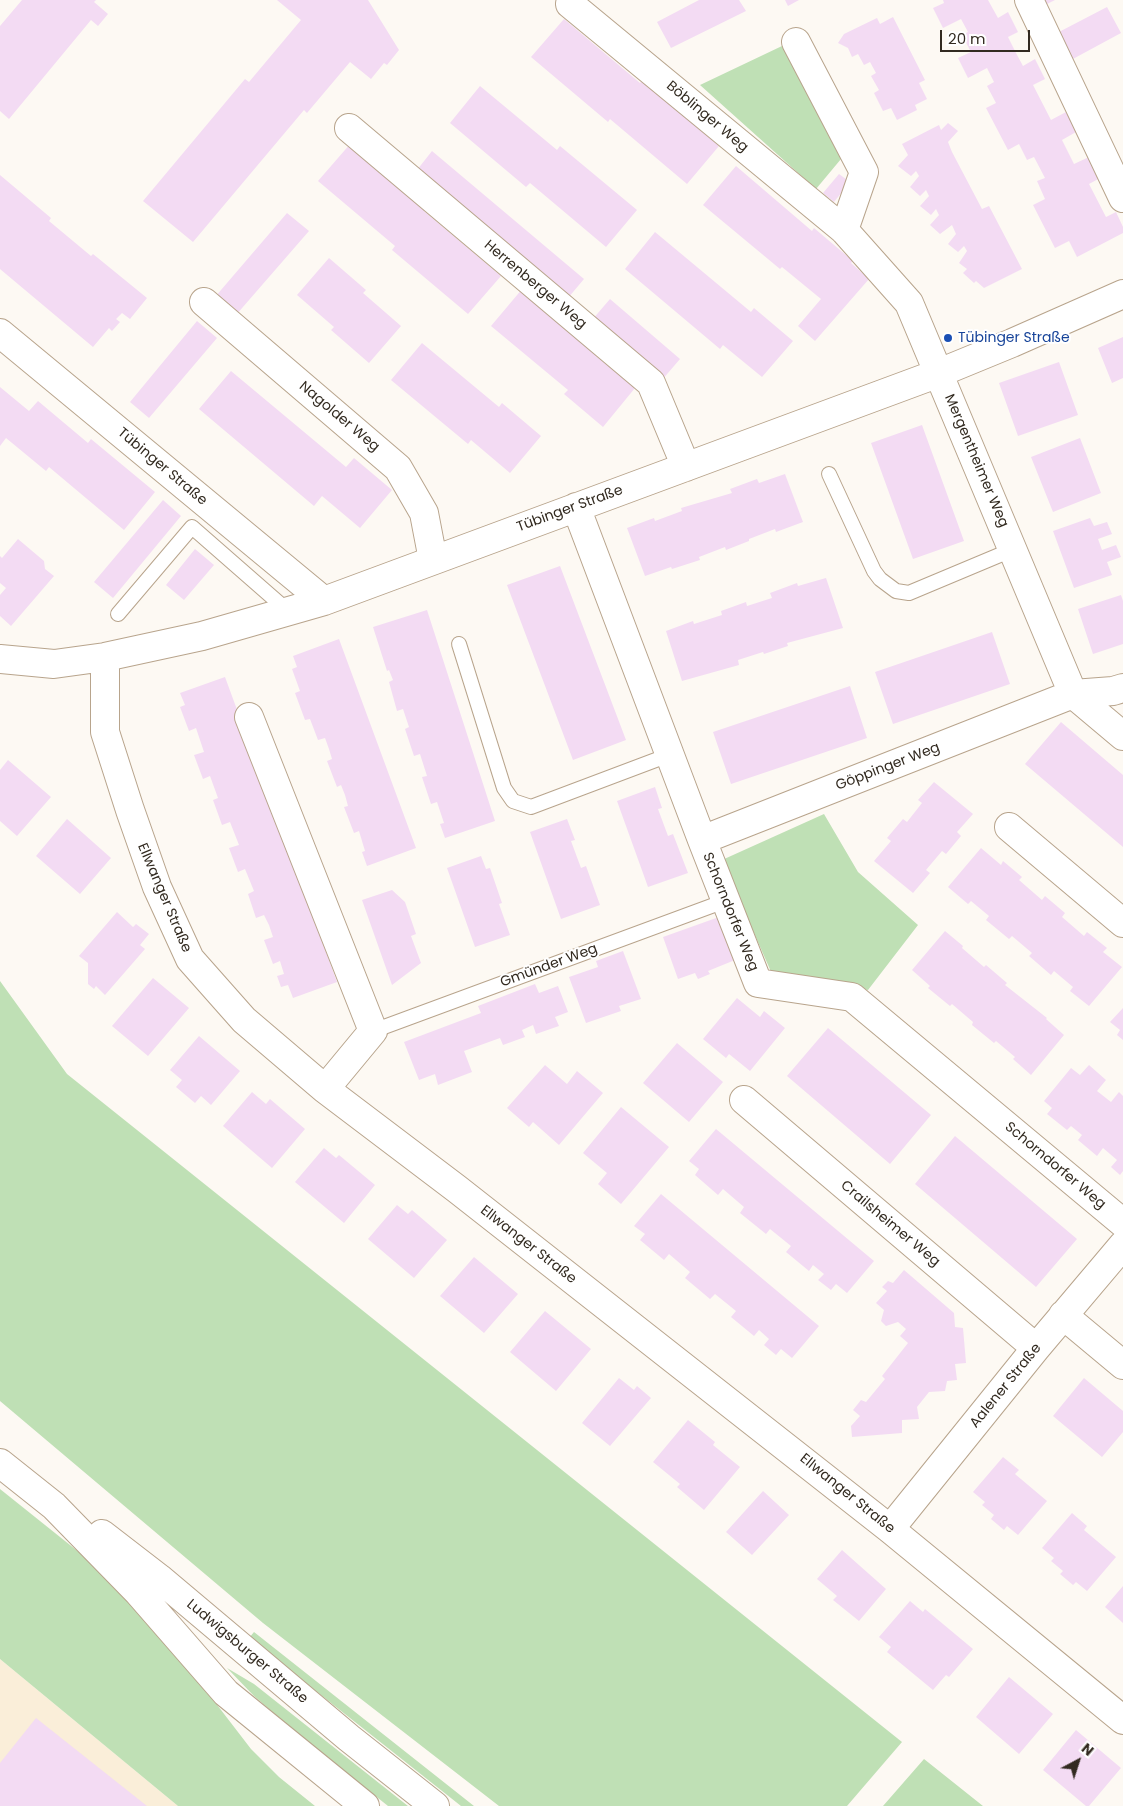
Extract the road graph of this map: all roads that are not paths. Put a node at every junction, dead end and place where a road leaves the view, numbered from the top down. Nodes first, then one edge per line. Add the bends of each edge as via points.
1 (1028, 0) edge
2 (570, 4) dead end
3 (796, 42) dead end
4 (349, 128) dead end
5 (1123, 198) edge
6 (844, 230) junction
7 (1123, 294) edge
8 (204, 302) dead end
9 (0, 333) edge
10 (938, 373) junction
11 (686, 467) junction
12 (829, 474) dead end
13 (576, 507) junction
14 (1014, 549) junction
15 (433, 560) junction
16 (324, 601) junction
17 (288, 610) junction
18 (118, 614) dead end
19 (459, 644) dead end
20 (105, 657) junction
21 (0, 659) edge
22 (1123, 688) edge
23 (1074, 694) junction
24 (249, 717) dead end
25 (1123, 736) edge
26 (670, 755) junction
27 (1009, 827) dead end
28 (702, 840) junction
29 (725, 901) junction
30 (1123, 923) edge
31 (373, 1031) junction
32 (325, 1090) junction
33 (744, 1100) dead end
34 (1123, 1223) edge
35 (1123, 1245) edge
36 (1064, 1315) junction
37 (1036, 1348) junction
38 (1123, 1365) edge
39 (0, 1463) edge
40 (54, 1506) junction
41 (890, 1529) junction
42 (1123, 1720) edge
43 (365, 1806) edge
44 (435, 1806) edge

1 - 5 street
2 - 6 street, Böblinger Weg
3 - 6 street via 864,172
4 - 11 street, Herrenberger Weg via 651,383
6 - 10 street, Böblinger Weg via 909,303
7 - 10 street, Tübinger Straße
8 - 15 street, Nagolder Weg via 398,468 424,513
9 - 16 street, Tübinger Straße
10 - 11 street, Tübinger Straße
10 - 14 street, Mergentheimer Weg
11 - 13 street, Tübinger Straße
12 - 14 lane via 874,570 896,592 909,593
13 - 15 street, Tübinger Straße
13 - 26 street, Schorndorfer Weg
14 - 23 street, Mergentheimer Weg
15 - 16 street, Tübinger Straße
16 - 17 street, Tübinger Straße
17 - 18 lane via 192,527
17 - 20 street, Tübinger Straße via 202,636
19 - 26 lane via 504,788 513,801 530,807
20 - 21 street, Tübinger Straße via 54,664
20 - 32 street, Ellwanger Straße via 105,732 157,887 190,959 244,1020
22 - 23 street via 1113,692
23 - 25 street
23 - 28 street, Göppinger Weg
24 - 31 street
26 - 28 street, Schorndorfer Weg
27 - 30 street
28 - 29 street, Schorndorfer Weg
29 - 31 lane, Gmünder Weg
29 - 34 street, Schorndorfer Weg via 758,982 852,997
31 - 32 street
32 - 41 street, Ellwanger Straße
33 - 37 street, Crailsheimer Weg
35 - 36 street, Aalener Straße
36 - 37 street, Aalener Straße
36 - 38 street
37 - 41 street, Aalener Straße
39 - 40 street, Ludwigsburger Straße
40 - 43 street, Ludwigsburger Straße via 138,1592 226,1694
40 - 44 street, Ludwigsburger Straße via 100,1533 159,1578
41 - 42 street, Ellwanger Straße

